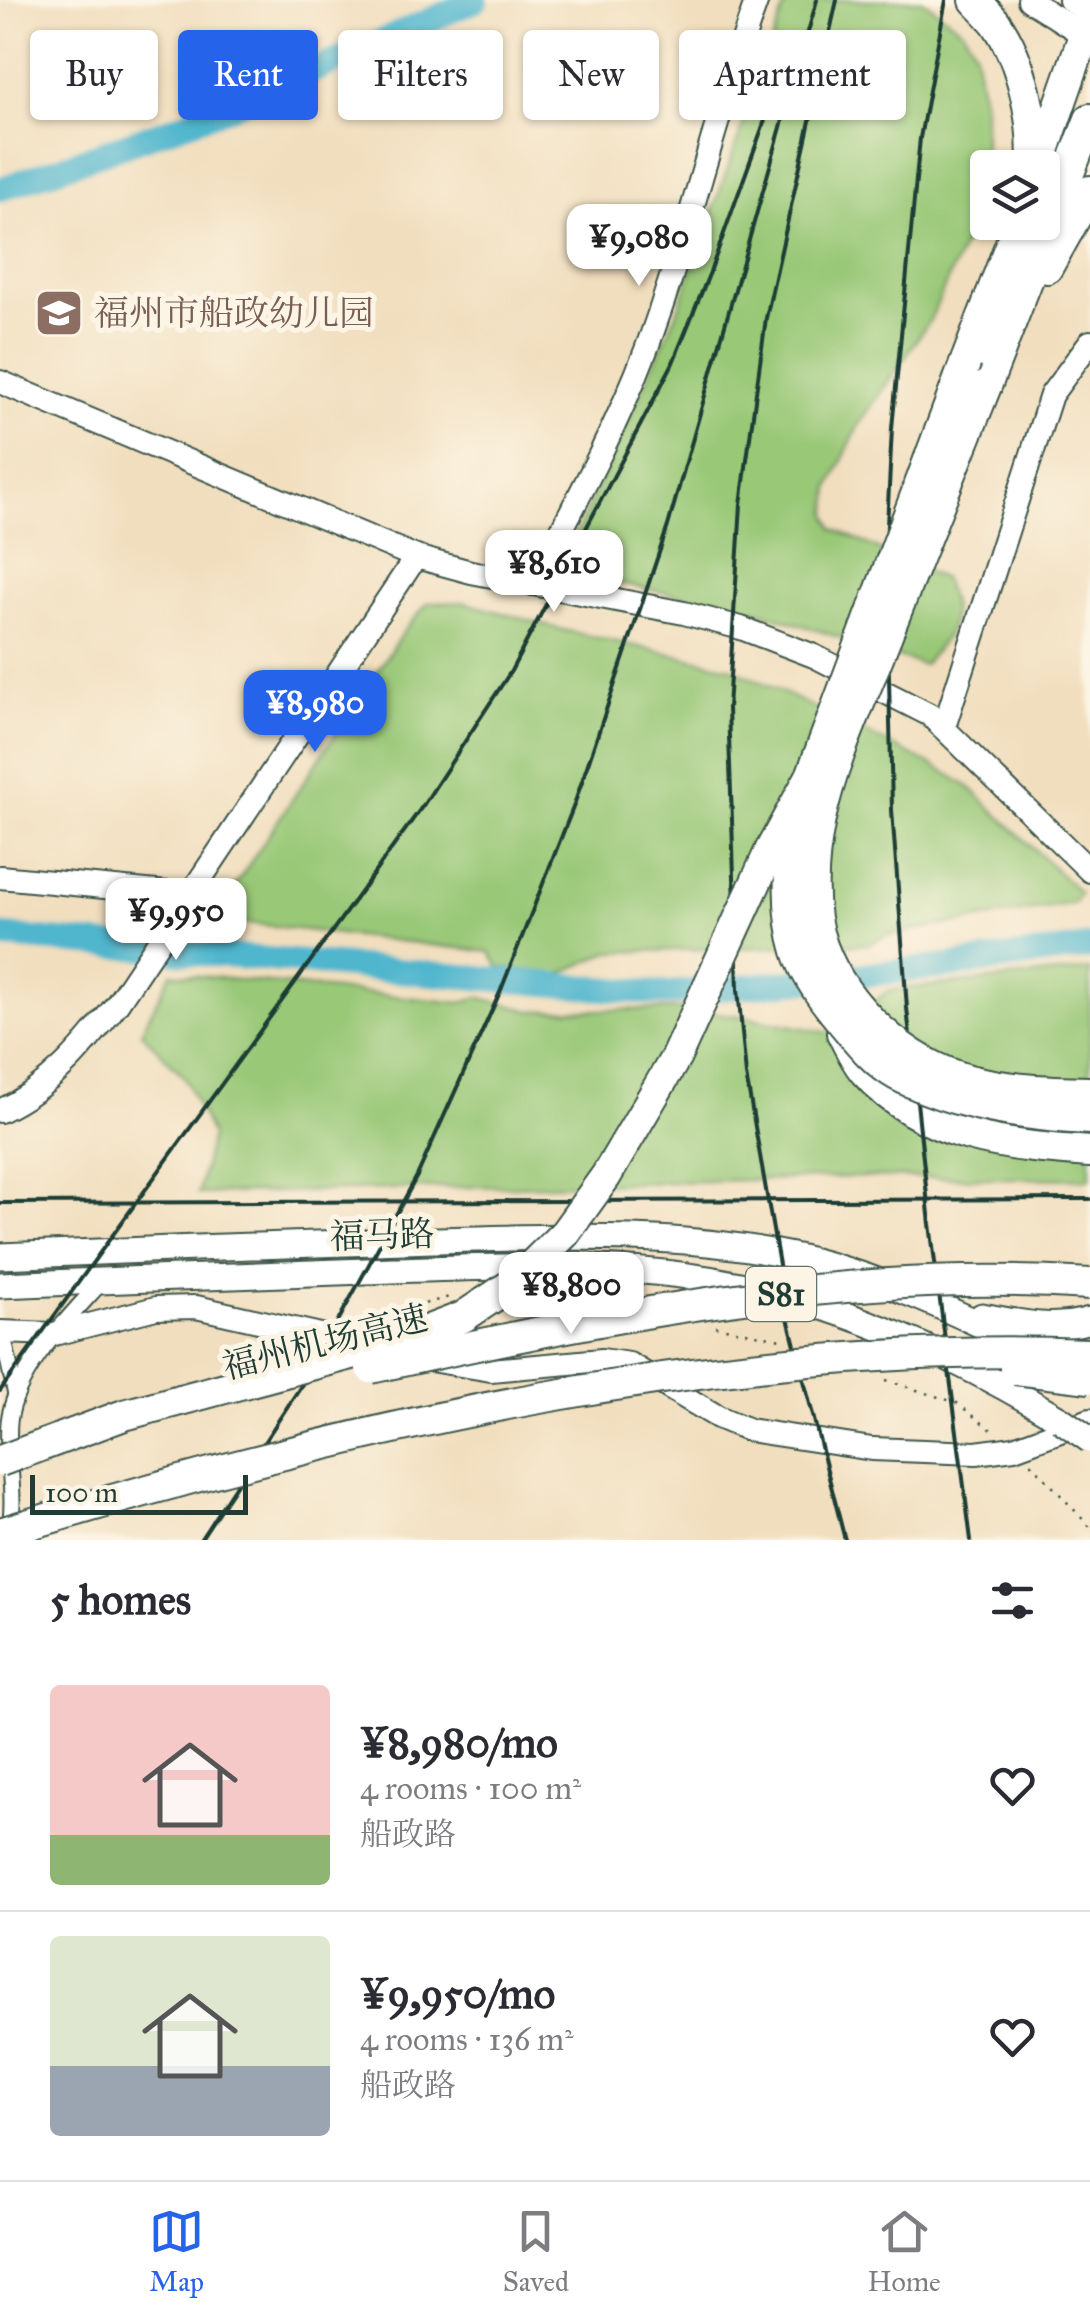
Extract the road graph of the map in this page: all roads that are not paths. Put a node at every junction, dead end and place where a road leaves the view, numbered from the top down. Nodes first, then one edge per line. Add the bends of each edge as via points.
1 (757, 0) edge
2 (975, 0) edge
3 (1029, 0) edge
4 (1070, 0) edge
5 (1088, 27) edge
6 (1088, 125) edge
7 (1033, 150) edge
8 (1042, 150) edge
9 (1090, 191) edge
10 (1011, 240) edge
11 (1090, 342) edge
12 (1002, 344) junction
13 (0, 382) edge
14 (416, 556) junction
15 (533, 584) junction
16 (944, 727) junction
17 (810, 778) junction
18 (1090, 871) edge
19 (0, 877) edge
20 (188, 895) junction
21 (823, 1000) junction
22 (1090, 1092) edge
23 (0, 1111) edge
24 (1090, 1119) edge
25 (1090, 1152) edge
26 (0, 1256) edge
27 (1090, 1266) edge
28 (102, 1281) junction
29 (1090, 1284) edge
30 (0, 1285) edge
31 (859, 1285) junction
32 (948, 1309) junction
33 (1090, 1320) edge
34 (1, 1332) edge
35 (54, 1334) junction
36 (1090, 1354) edge
37 (807, 1360) junction
38 (1090, 1379) edge
39 (16, 1395) junction
40 (1090, 1420) edge
41 (1090, 1440) edge
42 (0, 1463) edge
43 (0, 1533) edge
44 (7, 1540) edge

1 - 15 street via 645,352
2 - 7 highway via 997,24 1012,56
3 - 5 street
4 - 5 street
5 - 8 highway
6 - 12 highway
9 - 12 highway
10 - 17 highway, bridge
11 - 16 street via 1051,395
12 - 22 highway, bridge via 848,735 820,818 812,897 822,946 843,984 874,1024 918,1059 968,1080
13 - 14 street
14 - 15 street
14 - 20 street
15 - 16 street via 752,632 899,698
16 - 18 street
17 - 21 highway, bridge via 794,822 788,881 798,951
17 - 42 highway, bridge via 676,1057 606,1176 565,1233 514,1283 463,1317 400,1341 124,1415
19 - 20 street
20 - 23 street via 66,1066
21 - 24 highway, bridge via 894,1074 999,1108
21 - 25 highway, bridge via 864,1072 928,1122 976,1137
26 - 32 main road, 福马路 via 628,1238 794,1257
27 - 31 highway, bridge via 956,1266
28 - 30 main road, 福马路
28 - 35 street
28 - 41 main road, 福马路, bridge via 517,1266 681,1275 771,1292 867,1321 1002,1384
29 - 31 highway, 福州机场高速 / S81, bridge
31 - 42 highway, 福州机场高速 / S81, bridge via 674,1308 476,1345
32 - 33 main road via 1035,1326
32 - 38 main road, 福马路
34 - 35 street
34 - 39 street
35 - 39 street
35 - 40 street via 156,1308 196,1306 444,1364 491,1370 602,1360 628,1364 749,1430 872,1449 1014,1448
36 - 37 highway, S81, bridge via 998,1350
37 - 38 highway, bridge via 1033,1370
37 - 43 highway, S81, bridge via 670,1378 356,1437
39 - 44 street via 9,1423

